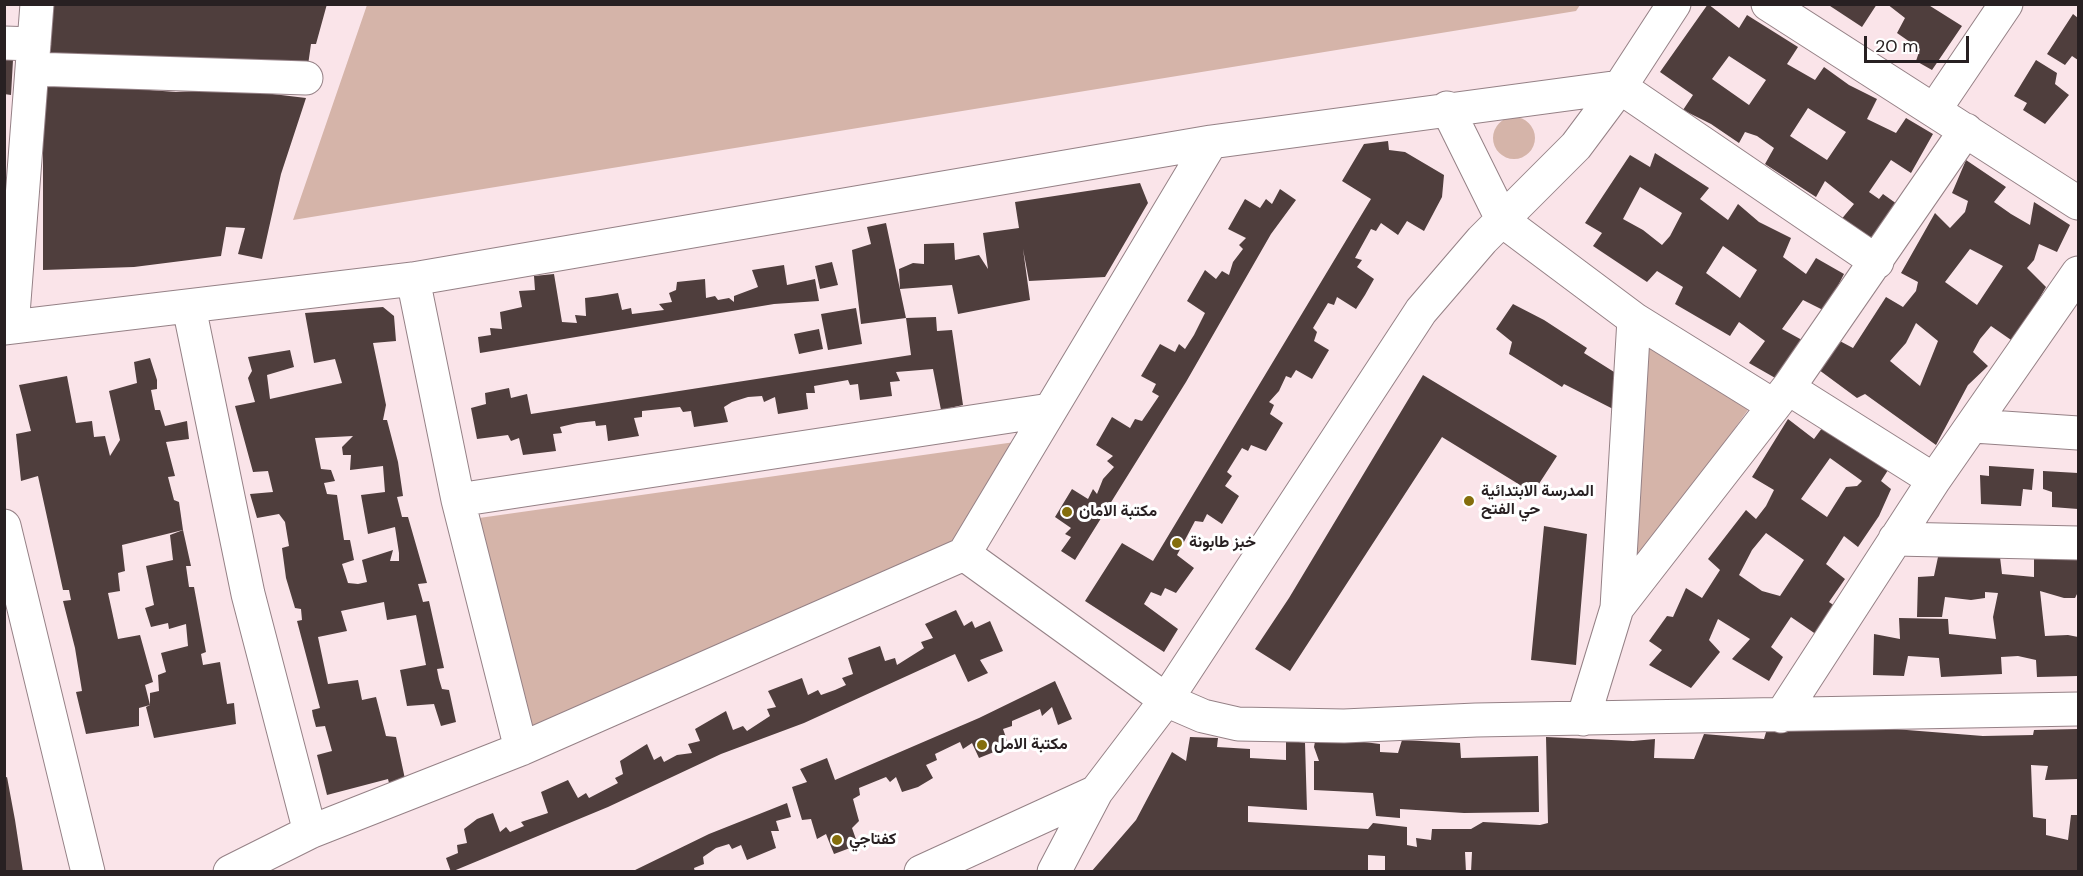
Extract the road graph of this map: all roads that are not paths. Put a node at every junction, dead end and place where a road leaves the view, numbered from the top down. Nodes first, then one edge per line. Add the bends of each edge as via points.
1 (37, 4) edge
2 (1674, 4) edge
3 (1768, 4) edge
4 (2006, 4) edge
5 (23, 52) edge
6 (306, 78) dead end
7 (1620, 87) junction
8 (1447, 108) junction
9 (1935, 109) junction
10 (1966, 130) junction
11 (1211, 142) junction
12 (2079, 203) edge
13 (1503, 221) junction
14 (1876, 261) junction
15 (2079, 273) edge
16 (413, 279) junction
17 (189, 307) junction
18 (1634, 319) junction
19 (8, 327) edge
20 (1780, 397) junction
21 (1050, 410) junction
22 (1974, 426) junction
23 (2079, 433) edge
24 (1934, 480) junction
25 (458, 500) junction
26 (4, 526) edge
27 (1894, 539) junction
28 (2079, 543) edge
29 (964, 554) junction
30 (1617, 608) junction
31 (1166, 700) junction
32 (2079, 709) edge
33 (1780, 716) junction
34 (1583, 719) junction
35 (521, 749) junction
36 (1096, 792) junction
37 (310, 832) junction
38 (88, 872) edge
39 (230, 872) edge
40 (921, 872) edge
41 (1054, 872) edge

1 - 5 street
2 - 7 street
3 - 9 street
4 - 9 street
5 - 6 street
5 - 19 street
7 - 8 street
7 - 13 street via 1576,146
7 - 14 street
8 - 11 street
8 - 13 street
9 - 10 street
10 - 12 street
10 - 14 street
11 - 16 street
11 - 21 street
13 - 18 street
13 - 31 street via 1421,311
14 - 20 street
15 - 22 street
16 - 17 street
16 - 25 street
17 - 19 street
17 - 37 street via 248,594
18 - 20 street
18 - 30 street
20 - 24 street
20 - 30 street
21 - 25 street
21 - 29 street
22 - 23 street
22 - 24 street
24 - 27 street
25 - 35 street
26 - 38 street
27 - 28 street
27 - 33 street
29 - 31 street
29 - 35 street
30 - 34 street
31 - 34 street via 1203,716 1238,724 1344,726
31 - 36 street
32 - 33 street
33 - 34 street
35 - 37 street
36 - 40 street
36 - 41 street
37 - 39 street

